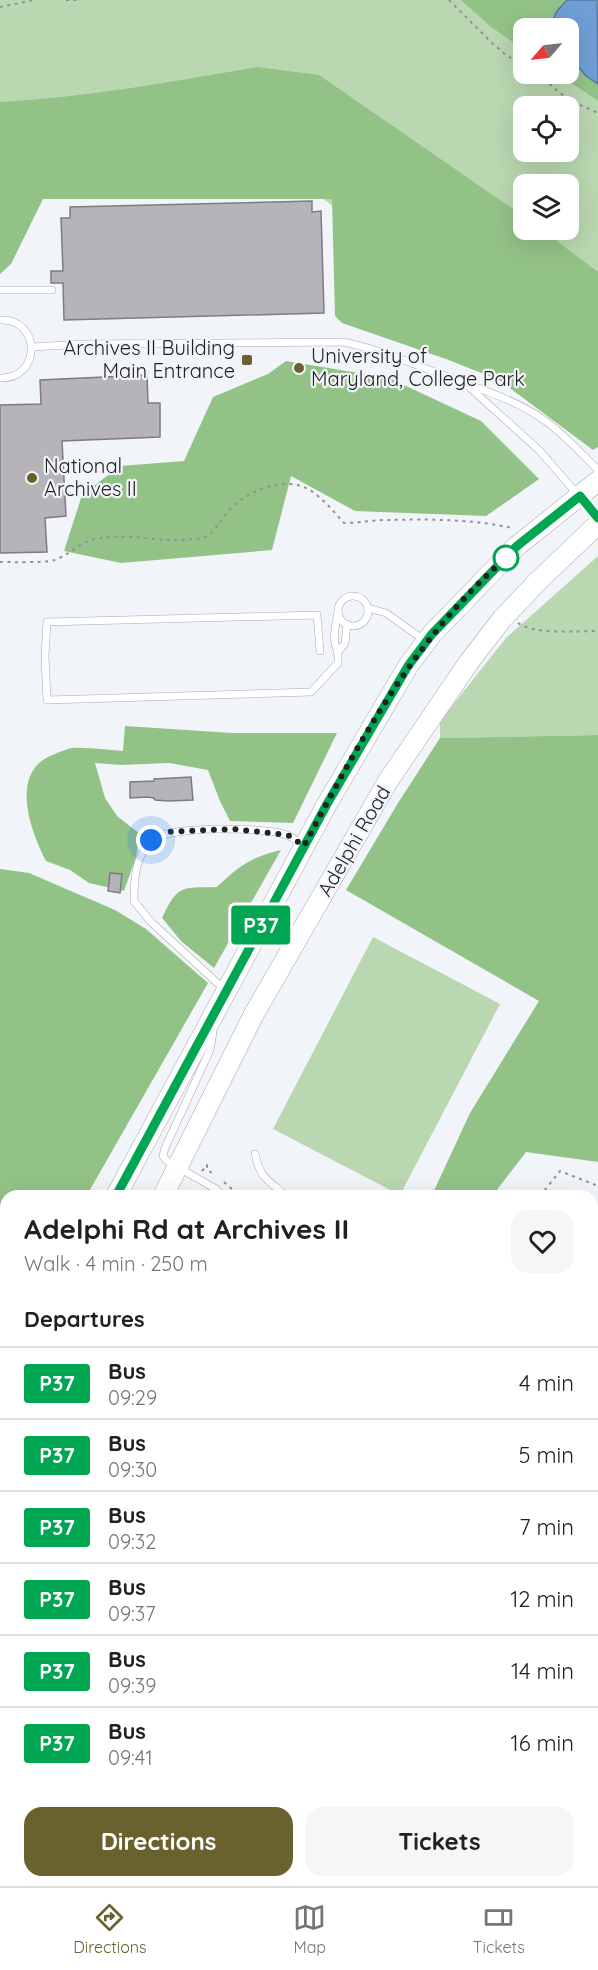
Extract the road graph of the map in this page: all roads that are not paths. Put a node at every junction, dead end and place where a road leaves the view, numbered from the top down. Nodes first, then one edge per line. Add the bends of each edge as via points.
1 (0, 290) edge
2 (52, 290) dead end
3 (0, 320) edge
4 (32, 347) junction
5 (0, 378) edge
6 (464, 382) junction
7 (598, 470) edge
8 (598, 481) edge
9 (580, 496) junction
10 (598, 518) edge
11 (598, 524) edge
12 (368, 608) junction
13 (338, 613) junction
14 (347, 624) junction
15 (426, 642) junction
16 (320, 651) dead end
17 (339, 651) junction
18 (304, 846) junction
19 (225, 990) junction
20 (216, 1008) junction
21 (255, 1154) dead end
22 (178, 1166) junction
23 (119, 1190) edge
24 (166, 1190) edge
25 (218, 1190) edge
26 (281, 1190) edge

1 - 2 lane
3 - 4 lane via 17,323 27,333
4 - 5 lane via 30,361 22,372
4 - 6 lane via 344,342 375,349
6 - 7 lane via 544,420
6 - 9 lane via 539,450
8 - 9 main road, Adelphi Road
9 - 10 lane
9 - 15 main road, Adelphi Road via 533,533
11 - 22 main road, Adelphi Road via 506,615 388,781 254,1014
12 - 13 lane via 361,598 350,596 340,602
12 - 14 lane via 361,623
12 - 15 lane via 386,613
13 - 14 lane
13 - 17 lane via 334,628
14 - 17 lane via 345,643
15 - 18 main road, Adelphi Road via 363,739
16 - 17 lane via 317,615 47,622 47,700 311,692 338,663
18 - 19 main road, Adelphi Road
18 - 19 lane via 288,835 274,832 188,830 167,832 151,840 141,855 134,878 134,901 151,922
19 - 20 main road, Adelphi Road
20 - 22 lane via 210,1050 163,1156
20 - 23 main road, Adelphi Road
21 - 26 lane via 262,1175
22 - 24 main road, Adelphi Road
22 - 25 lane

